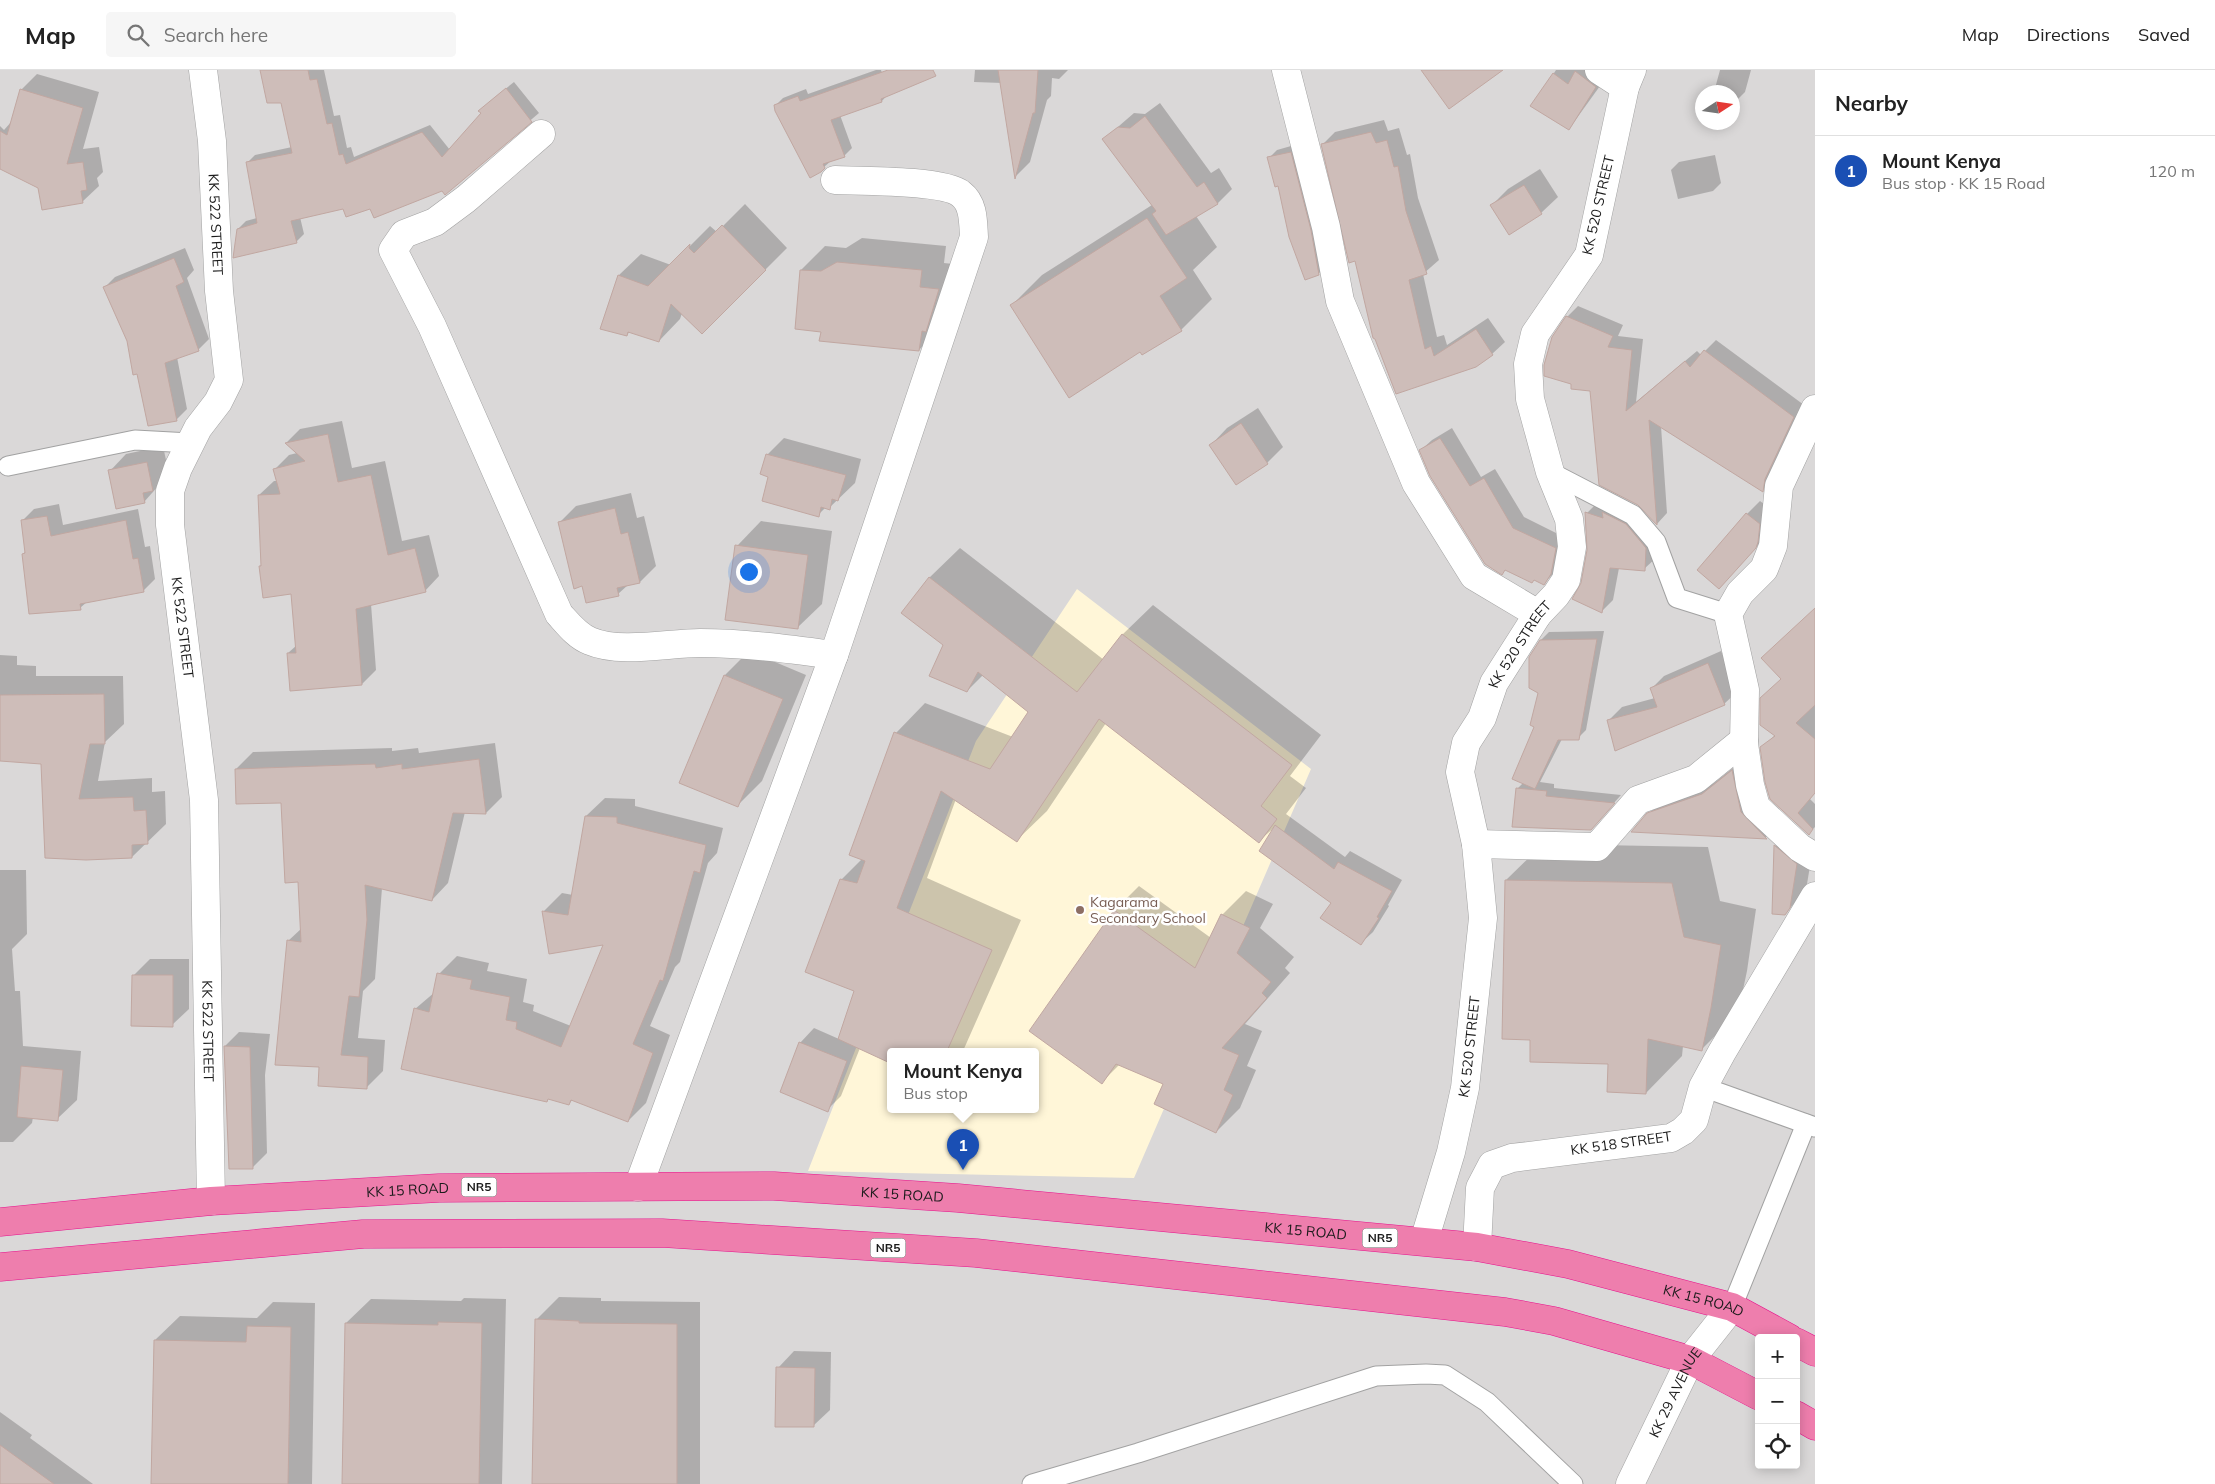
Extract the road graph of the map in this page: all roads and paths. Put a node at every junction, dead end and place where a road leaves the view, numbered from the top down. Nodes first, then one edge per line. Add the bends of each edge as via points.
1 (203, 70) edge
2 (1286, 70) edge
3 (1598, 70) edge
4 (1628, 79) edge
5 (541, 134) dead end
6 (835, 180) dead end
7 (1815, 409) edge
8 (190, 442) junction
9 (8, 466) dead end
10 (1550, 472) junction
11 (1538, 614) junction
12 (1728, 614) junction
13 (834, 655) junction
14 (1744, 740) junction
15 (1476, 844) junction
16 (1815, 857) edge
17 (1815, 896) edge
18 (1704, 1087) junction
19 (1810, 1125) edge
20 (638, 1187) junction
21 (211, 1201) junction
22 (0, 1222) edge
23 (1424, 1241) junction
24 (1477, 1247) junction
25 (0, 1267) edge
26 (1732, 1307) junction
27 (1782, 1334) edge
28 (1800, 1344) edge
29 (1815, 1352) edge
30 (1690, 1360) junction
31 (1755, 1394) edge
32 (1800, 1417) edge
33 (1815, 1426) edge
34 (1032, 1484) edge
35 (1573, 1484) edge
36 (1630, 1484) edge

1 - 8 street, KK 522 STREET via 212,140 219,291 229,380
2 - 11 street via 1326,227 1340,301 1416,483 1474,576
3 - 4 street
4 - 10 street, KK 520 STREET via 1589,255 1535,334 1528,364 1530,399
5 - 13 street via 435,222 404,234 393,250 432,326 559,614 571,628 590,641 611,647 747,644
6 - 13 street via 939,186 960,193 972,211 974,236
7 - 12 street via 1779,486 1773,546 1764,569 1740,593
8 - 9 lane via 135,440
8 - 21 street, KK 522 STREET via 170,491 170,525 204,800
10 - 11 street, KK 520 STREET via 1569,519 1572,547 1566,580
10 - 12 lane via 1633,515 1656,542 1677,598
11 - 15 street, KK 520 STREET via 1494,683 1482,718 1466,743 1460,772
12 - 14 street via 1745,690
13 - 20 street
14 - 15 street via 1696,780 1638,800 1597,848
14 - 16 street via 1756,807 1800,848
15 - 23 street, KK 520 STREET via 1483,918 1465,1088 1451,1152
17 - 18 street, KK 518 STREET
18 - 19 lane
18 - 24 street, KK 518 STREET via 1694,1120 1671,1138 1512,1158 1492,1165 1480,1188
19 - 26 lane
20 - 21 highway, KK 15 ROAD / NR5 via 439,1188
20 - 23 highway, KK 15 ROAD / NR5 via 774,1186 958,1198
21 - 22 highway, KK 15 ROAD / NR5
23 - 24 highway, KK 15 ROAD / NR5
24 - 26 highway, KK 15 ROAD / NR5 via 1568,1264
25 - 30 highway, NR5 via 363,1234 662,1234 976,1253 1505,1312 1554,1321
26 - 27 highway, KK 15 ROAD / NR5
26 - 30 street, KK 29 AVENUE
28 - 29 highway
30 - 31 highway, NR5
30 - 36 street, KK 29 AVENUE
32 - 33 highway
34 - 35 lane via 1138,1454 1376,1376 1426,1374 1446,1375 1487,1402

